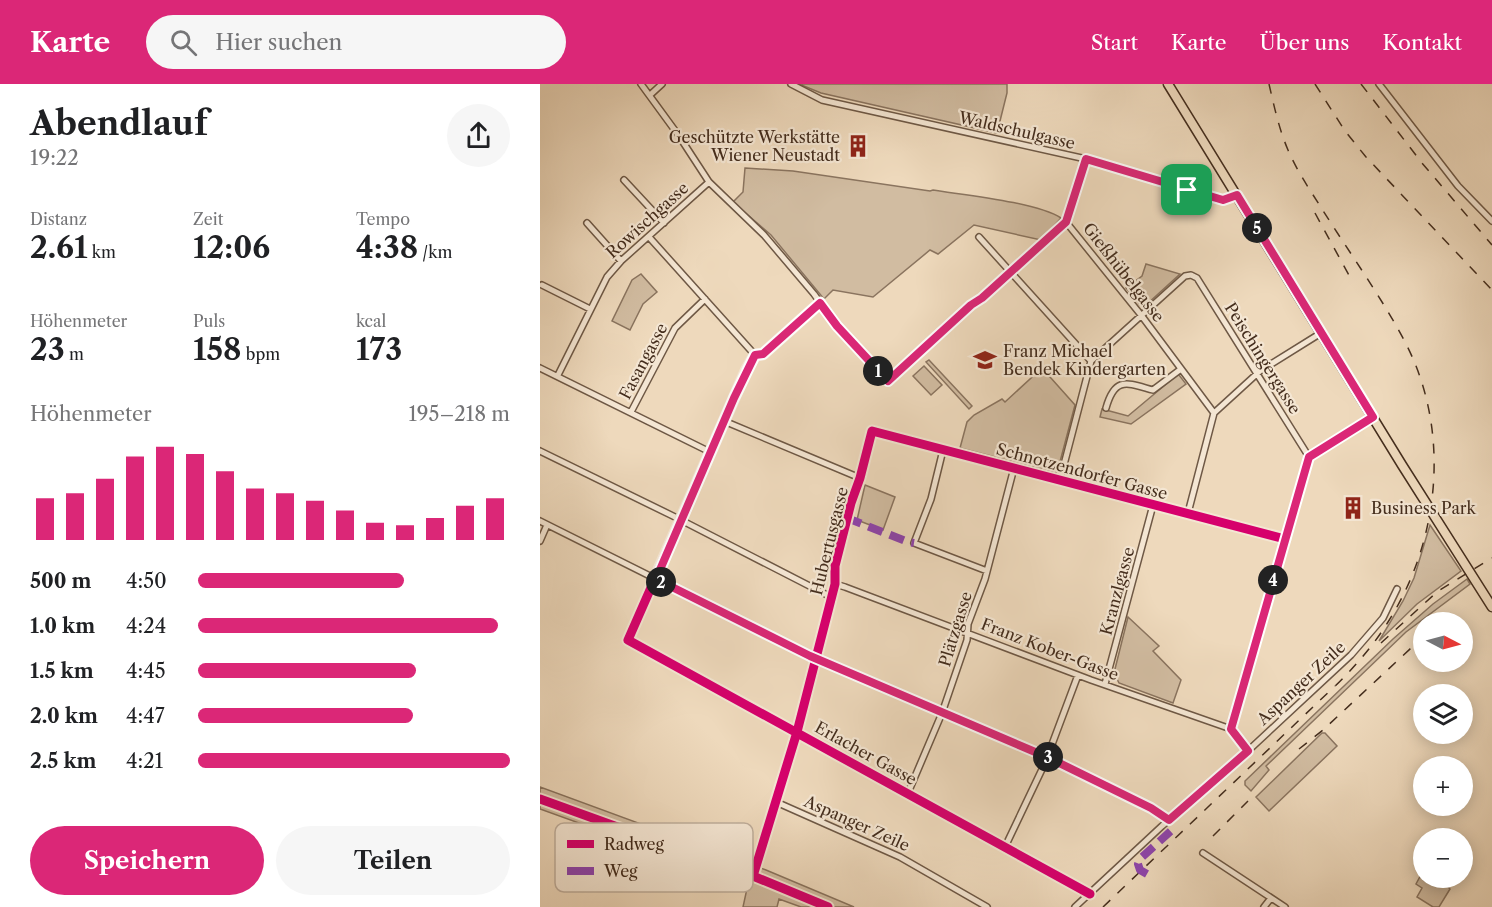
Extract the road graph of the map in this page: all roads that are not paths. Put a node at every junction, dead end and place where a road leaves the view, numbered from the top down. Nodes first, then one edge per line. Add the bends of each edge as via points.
1 (641, 84) edge
2 (662, 84) edge
3 (791, 84) edge
4 (1168, 84) edge
5 (1379, 84) edge
6 (650, 95) junction
7 (1086, 159) junction
8 (624, 180) dead end
9 (709, 182) junction
10 (1237, 195) junction
11 (1492, 221) edge
12 (1066, 222) junction
13 (586, 223) dead end
14 (664, 223) junction
15 (649, 237) junction
16 (979, 237) dead end
17 (621, 261) junction
18 (1010, 272) junction
19 (542, 285) dead end
20 (705, 299) junction
21 (820, 303) junction
22 (590, 309) junction
23 (1141, 315) junction
24 (1322, 333) junction
25 (755, 355) junction
26 (1091, 360) junction
27 (540, 368) edge
28 (1181, 369) junction
29 (1257, 373) junction
30 (558, 375) junction
31 (1106, 408) dead end
32 (631, 412) junction
33 (1214, 413) junction
34 (1373, 417) junction
35 (724, 421) junction
36 (872, 430) joint
37 (943, 450) junction
38 (540, 451) edge
39 (710, 452) junction
40 (1309, 457) junction
41 (1014, 468) junction
42 (860, 478) junction
43 (1060, 480) junction
44 (1153, 505) junction
45 (1188, 513) junction
46 (540, 521) edge
47 (681, 521) junction
48 (547, 525) junction
49 (1285, 539) junction
50 (540, 541) edge
51 (987, 571) junction
52 (656, 579) junction
53 (835, 584) junction
54 (1397, 589) dead end
55 (831, 597) junction
56 (1492, 607) edge
57 (968, 633) junction
58 (816, 659) junction
59 (1078, 675) junction
60 (1105, 684) junction
61 (942, 713) junction
62 (1231, 729) junction
63 (797, 732) junction
64 (1248, 751) junction
65 (1047, 757) junction
66 (908, 793) junction
67 (540, 799) edge
68 (776, 802) junction
69 (1169, 820) junction
70 (606, 823) edge
71 (1005, 847) junction
72 (1203, 853) dead end
73 (753, 876) joint
74 (1090, 894) junction
75 (1271, 898) junction
76 (828, 907) edge
77 (987, 907) edge
78 (1075, 907) edge
79 (1264, 907) edge
80 (1285, 907) edge

1 - 6 street
2 - 6 street
3 - 7 street, Waldschulgasse via 822,100
4 - 10 main road
5 - 11 street via 1458,186
6 - 9 street
7 - 10 street, Waldschulgasse via 1223,200
7 - 12 street
8 - 14 street
9 - 14 street, Rowischgasse
9 - 21 street via 764,235
10 - 24 main road
12 - 18 street
12 - 23 street, Gießhübelgasse
13 - 17 street
14 - 15 street, Rowischgasse
15 - 17 street, Rowischgasse
15 - 20 street
16 - 18 street
17 - 22 street, Rowischgasse via 607,277
18 - 21 street via 888,381
18 - 26 street
19 - 22 street
20 - 25 street
20 - 32 street, Fasangasse via 675,327
21 - 25 street via 763,354
22 - 30 street, Rowischgasse
23 - 26 street
23 - 28 street, Gießhübelgasse
23 - 29 street, Peischingergasse via 1191,275 1197,278
24 - 29 street
24 - 34 main road
25 - 35 street
26 - 43 street
27 - 30 street
28 - 31 street via 1153,390 1128,384 1117,387 1110,393
28 - 33 street, Gießhübelgasse
29 - 33 street
29 - 40 street, Peischingergasse
30 - 32 street
32 - 39 street
33 - 45 street
34 - 40 street
34 - 56 main road
35 - 39 street
35 - 42 street
36 - 37 street, Schnotzendorfer Gasse
36 - 42 street, Hubertusgasse
37 - 41 street, Schnotzendorfer Gasse
37 - 51 street via 931,499 914,543
38 - 47 street
39 - 47 street
40 - 49 street
41 - 43 street, Schnotzendorfer Gasse
41 - 51 street, Plätzgasse
42 - 53 street, Hubertusgasse via 837,557
43 - 44 street, Schnotzendorfer Gasse
44 - 45 street, Schnotzendorfer Gasse
44 - 60 street, Kranzlgasse
45 - 49 street, Schnotzendorfer Gasse
46 - 48 street
47 - 52 street
47 - 55 street
48 - 50 street
48 - 52 street
49 - 62 street
51 - 57 street, Plätzgasse
52 - 58 street
52 - 63 street, Erlacher Gasse via 628,640
53 - 55 street, Hubertusgasse
53 - 57 street, Franz Kober-Gasse
54 - 64 street, Aspanger Zeile via 1383,618 1366,640
55 - 58 street, Hubertusgasse
57 - 59 street, Franz Kober-Gasse
57 - 61 street, Plätzgasse
58 - 61 street
58 - 63 street, Hubertusgasse
59 - 60 street, Franz Kober-Gasse
59 - 65 street
60 - 62 street, Franz Kober-Gasse
61 - 65 street
61 - 66 street, Plätzgasse
62 - 64 street
63 - 66 street, Erlacher Gasse
63 - 68 street, Hubertusgasse
64 - 69 street, Aspanger Zeile
65 - 69 street
65 - 71 street
66 - 71 street, Erlacher Gasse
67 - 70 main road
68 - 73 street, Hubertusgasse
68 - 77 street, Aspanger Zeile via 900,857
69 - 74 street, Aspanger Zeile
71 - 74 street, Erlacher Gasse
72 - 75 street
73 - 76 main road
74 - 78 street, Aspanger Zeile
75 - 79 street
75 - 80 street

